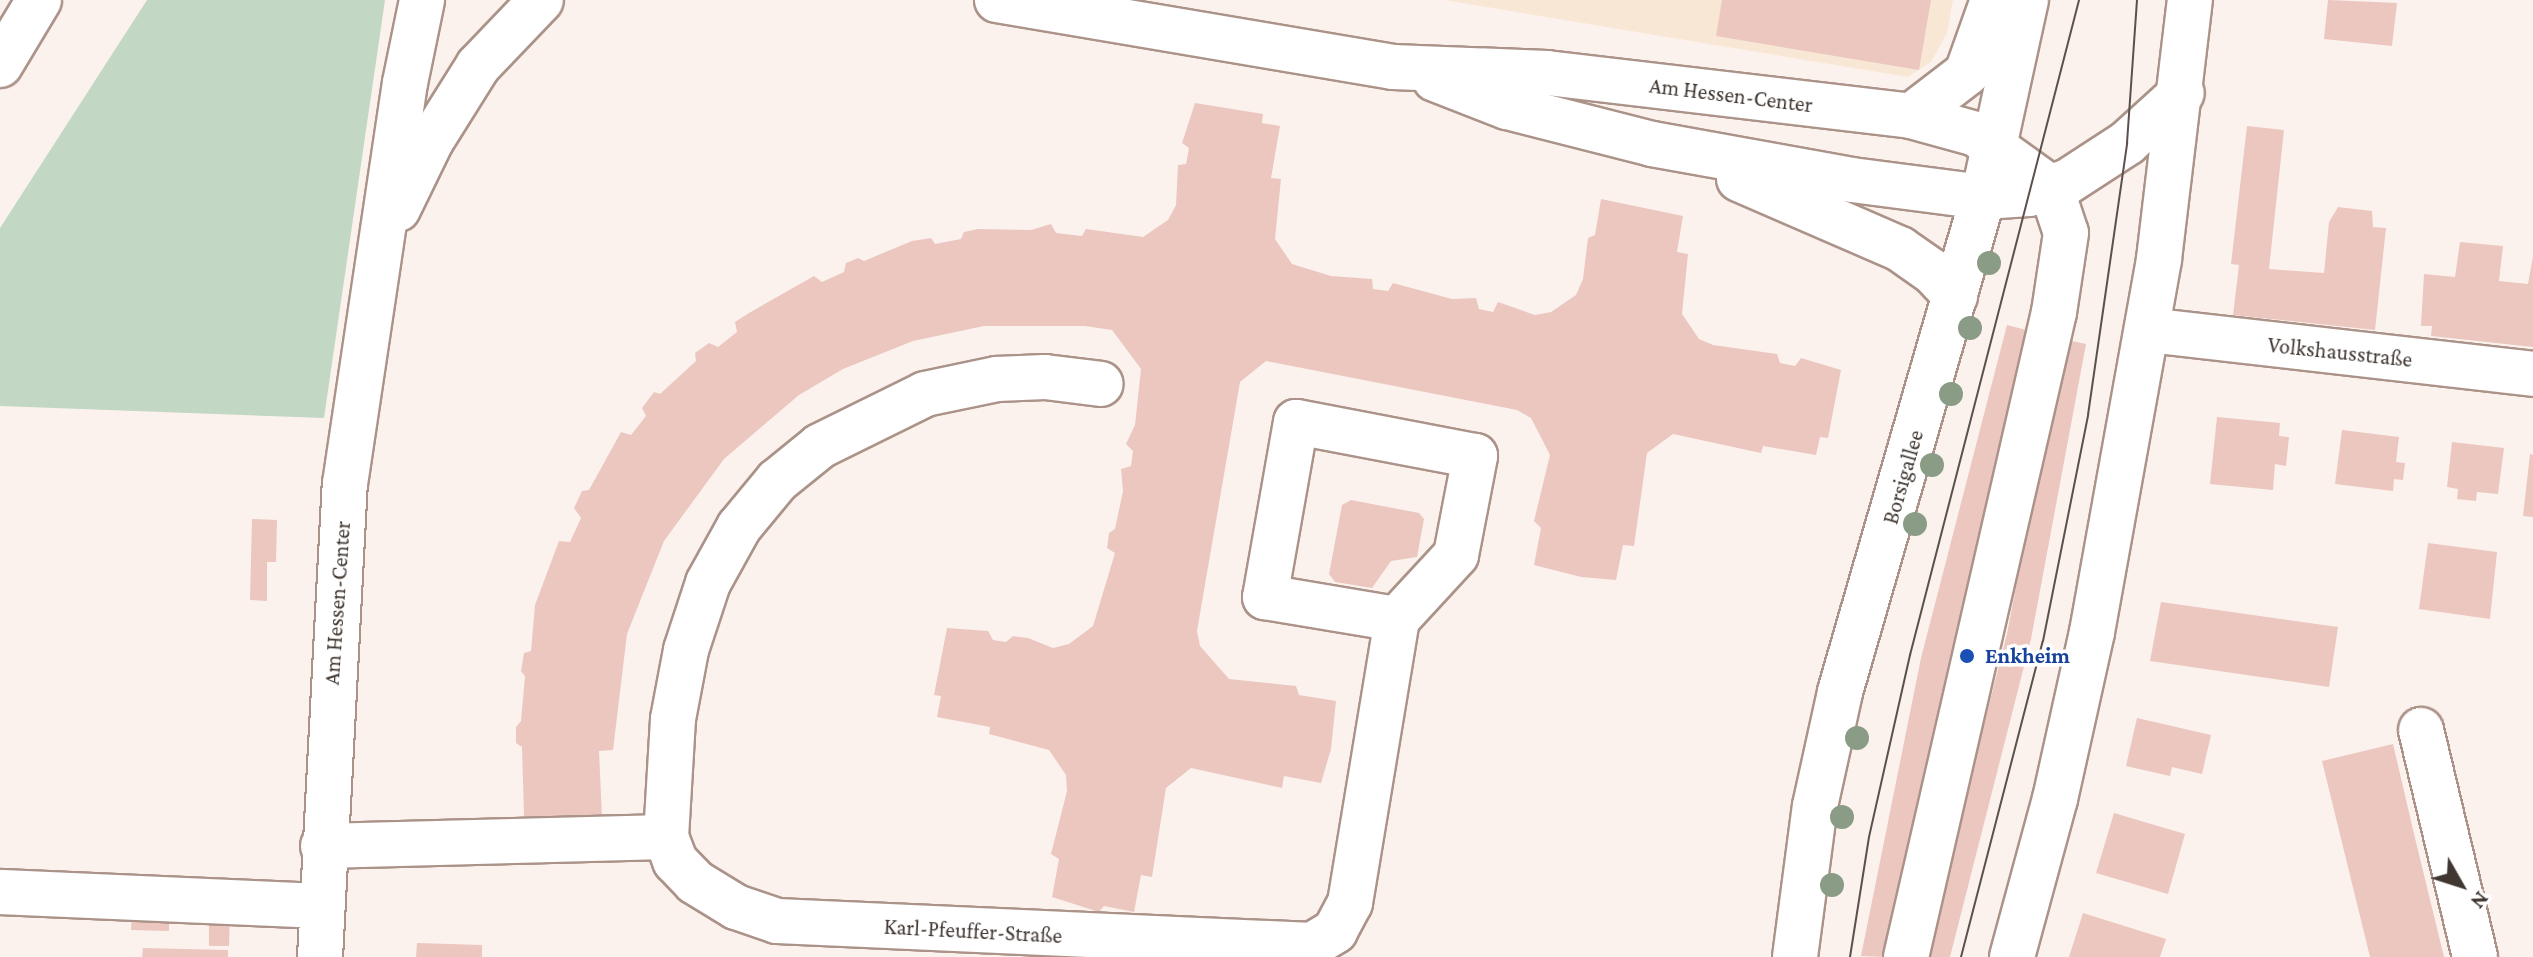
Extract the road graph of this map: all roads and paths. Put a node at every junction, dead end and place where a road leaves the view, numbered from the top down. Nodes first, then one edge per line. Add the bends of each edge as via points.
1 (39, 0) edge
2 (422, 0) edge
3 (541, 0) edge
4 (997, 0) edge
5 (1993, 0) edge
6 (2026, 0) edge
7 (2190, 0) edge
8 (0, 65) edge
9 (1404, 67) junction
10 (2182, 93) junction
11 (1911, 116) junction
12 (1652, 144) junction
13 (1994, 144) junction
14 (2051, 188) junction
15 (1983, 197) junction
16 (378, 251) junction
17 (1955, 296) junction
18 (2148, 330) junction
19 (2533, 374) edge
20 (1101, 384) dead end
21 (1397, 619) junction
22 (2421, 730) dead end
23 (666, 837) junction
24 (323, 846) junction
25 (1, 892) edge
26 (322, 906) junction
27 (320, 957) edge
28 (1795, 957) edge
29 (1906, 957) edge
30 (2012, 957) edge
31 (2475, 957) edge

1 - 8 main road
2 - 16 main road, Am Hessen-Center
3 - 16 main road, Am Hessen-Center via 478,66 431,141
4 - 9 main road, Am Hessen-Center
5 - 11 main road via 1967,73
6 - 13 main road, Borsigallee
7 - 10 main road
9 - 11 main road, Am Hessen-Center via 1547,73
9 - 12 main road, Am Hessen-Center via 1507,107
10 - 14 main road, Am Hessen-Center via 2105,159
10 - 18 main road
11 - 13 main road, Am Hessen-Center
12 - 15 main road, Am Hessen-Center
12 - 17 main road, Am Hessen-Center via 1900,249 1932,271
13 - 14 main road, Am Hessen-Center
13 - 15 main road, Borsigallee
14 - 15 main road, Am Hessen-Center
14 - 29 main road via 2066,233 2054,312
15 - 17 main road, Borsigallee
16 - 24 main road, Am Hessen-Center via 345,484
17 - 28 main road, Borsigallee via 1840,692 1815,806
18 - 19 main road, Volkshausstraße
18 - 30 main road via 2092,632
20 - 23 main road via 1045,377 997,379 925,394 820,446 777,481 739,527 708,583 686,650 673,719
21 - 21 main road via 1456,555 1475,456 1296,422 1265,597
21 - 23 main road, Karl-Pfeuffer-Straße via 1350,903 1335,931 1312,945 777,921 736,907 695,882 675,861
22 - 31 main road
23 - 24 main road
24 - 26 main road, Am Hessen-Center
25 - 26 main road
26 - 27 main road, Am Hessen-Center

